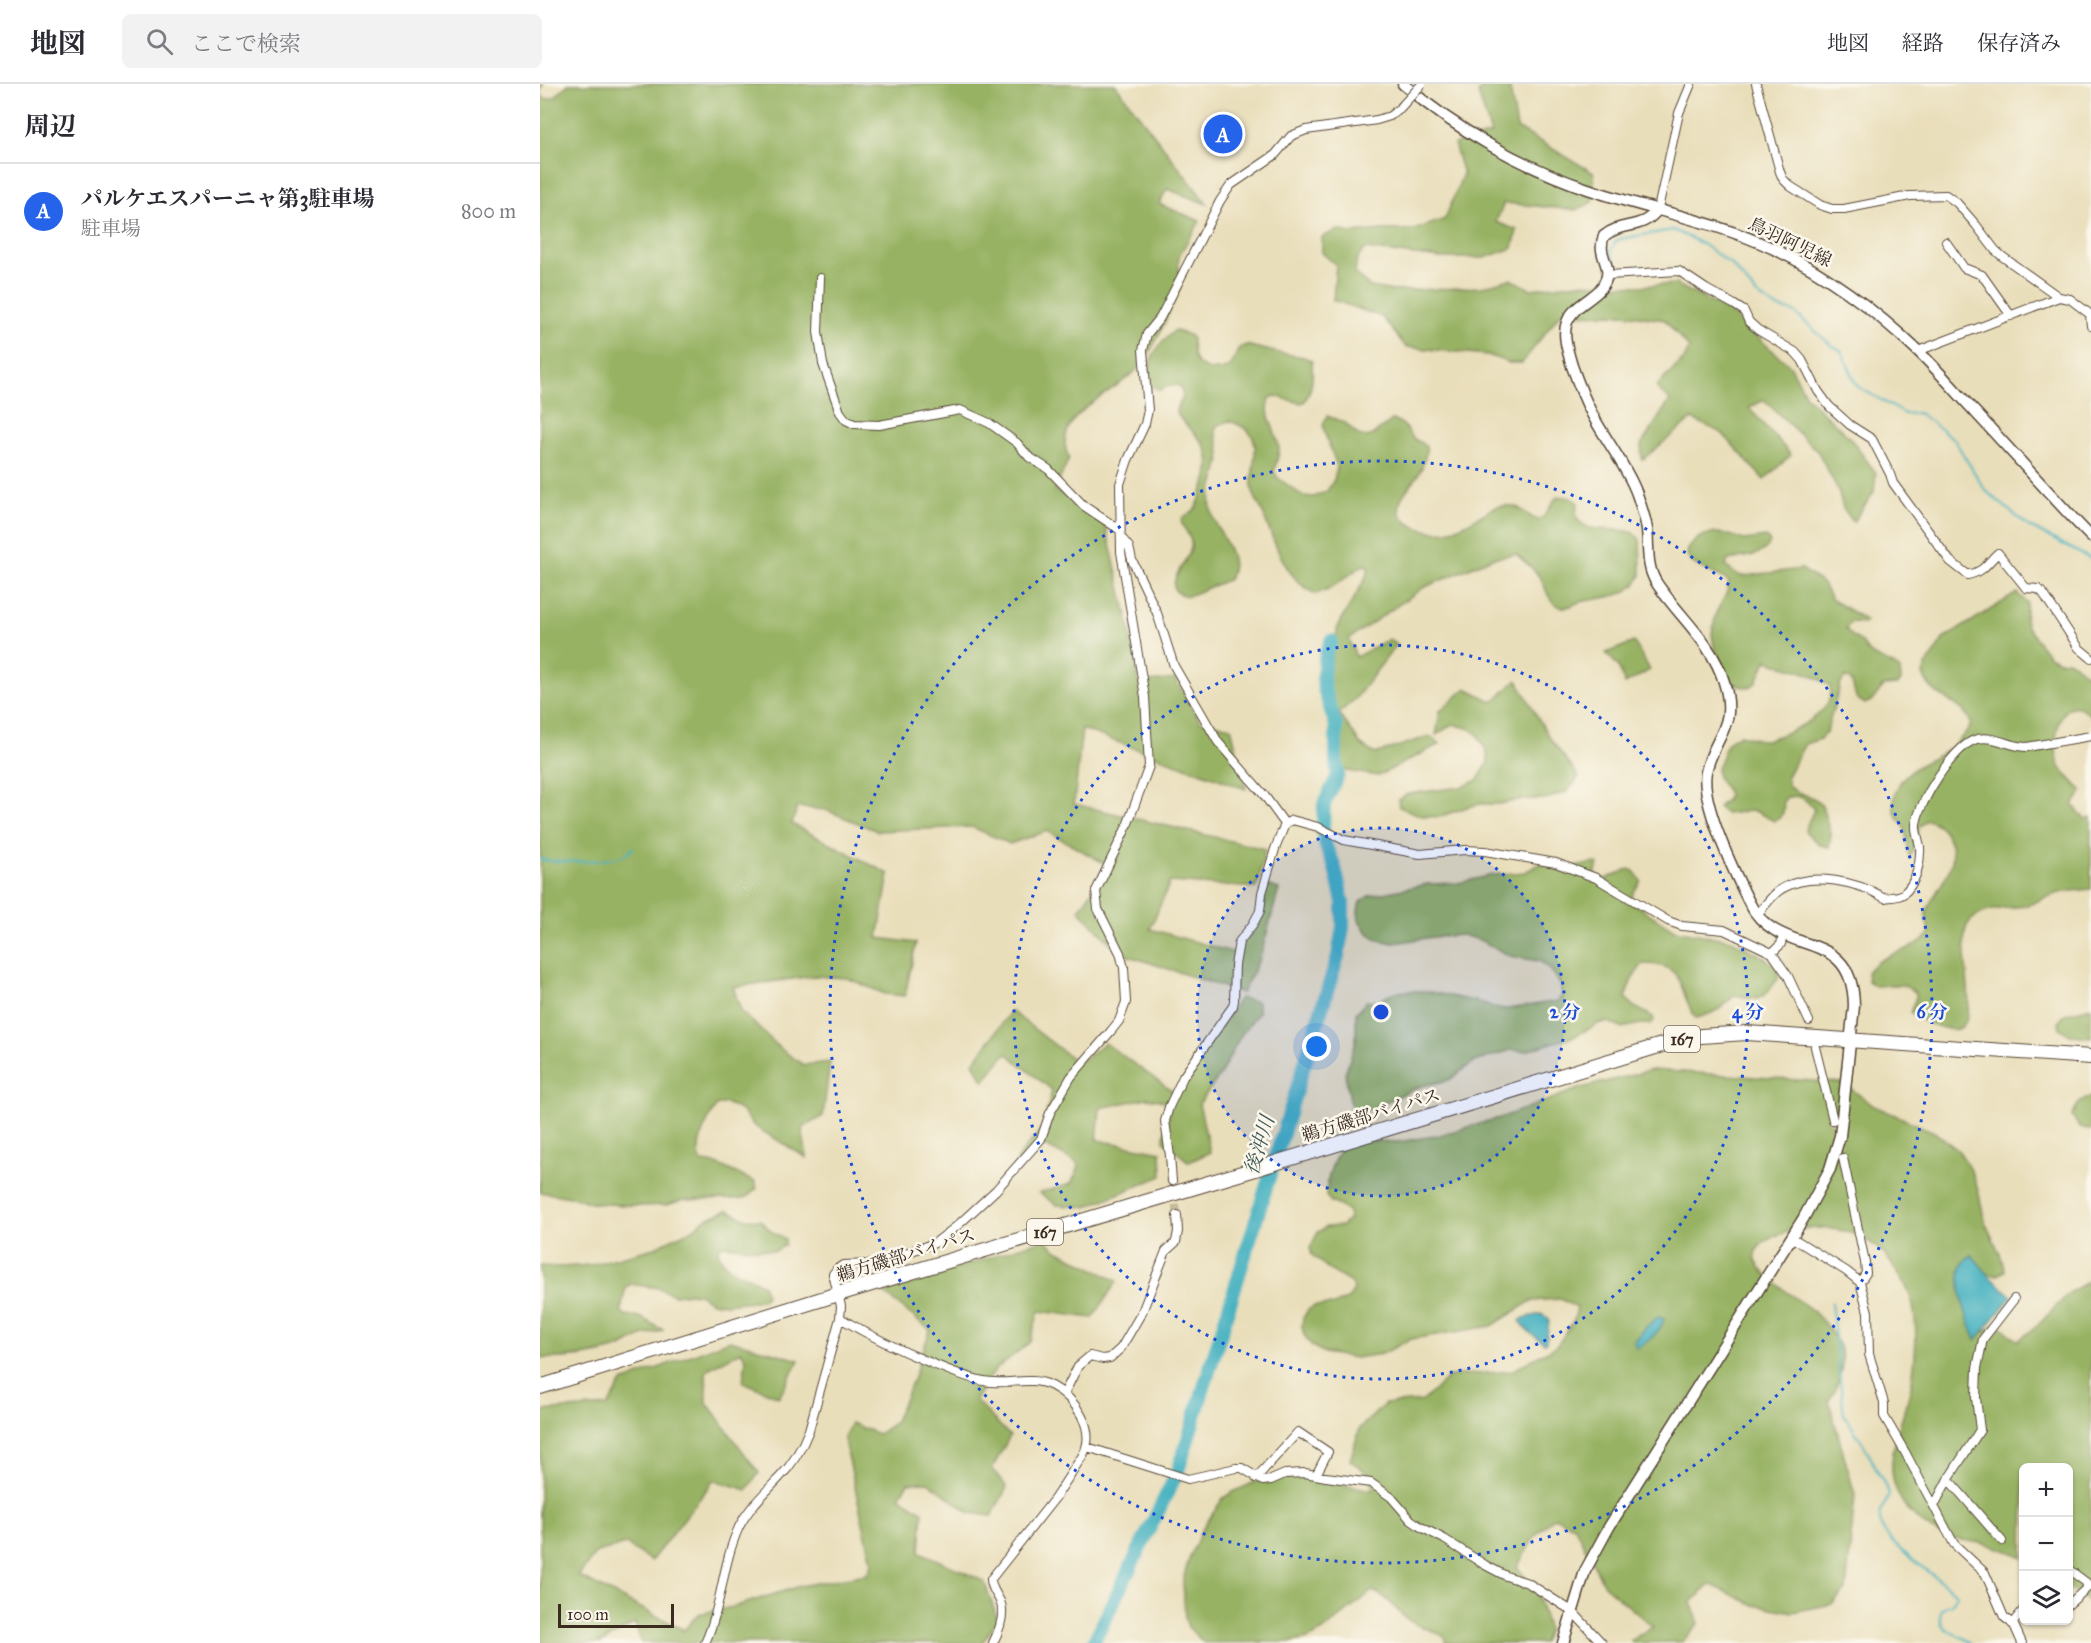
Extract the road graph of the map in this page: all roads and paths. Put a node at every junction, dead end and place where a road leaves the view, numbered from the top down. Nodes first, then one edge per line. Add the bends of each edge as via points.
1 (1403, 84) edge
2 (1422, 84) edge
3 (1691, 84) edge
4 (1756, 84) edge
5 (1658, 209) junction
6 (1946, 242) dead end
7 (1608, 275) junction
8 (820, 278) dead end
9 (2059, 297) junction
10 (2090, 315) edge
11 (2011, 316) junction
12 (2091, 326) edge
13 (1918, 351) junction
14 (1121, 534) junction
15 (2091, 537) edge
16 (2091, 658) edge
17 (2091, 736) edge
18 (1285, 824) junction
19 (1757, 915) junction
20 (1783, 935) junction
21 (1772, 953) junction
22 (1809, 1021) dead end
23 (1850, 1040) junction
24 (1815, 1047) dead end
25 (2091, 1057) edge
26 (1833, 1120) tunnel mouth
27 (1843, 1158) tunnel mouth
28 (1172, 1181) tunnel mouth
29 (1177, 1215) tunnel mouth
30 (1791, 1238) junction
31 (1860, 1282) junction
32 (838, 1294) junction
33 (2014, 1299) dead end
34 (840, 1318) junction
35 (540, 1387) edge
36 (1065, 1394) junction
37 (1087, 1447) junction
38 (1316, 1475) junction
39 (1256, 1478) junction
40 (1948, 1479) junction
41 (1934, 1506) junction
42 (2002, 1541) dead end
43 (2073, 1573) edge
44 (2073, 1601) edge
45 (1572, 1611) junction
46 (2019, 1615) edge
47 (2012, 1624) junction
48 (705, 1643) edge
49 (993, 1643) edge
50 (1563, 1643) edge
51 (1602, 1643) edge
52 (2022, 1643) edge

1 - 5 street, 鳥羽阿児線 via 1456,123 1550,174
2 - 14 street, bridge via 1389,116 1291,136 1275,155 1232,185 1220,201 1165,309 1147,334 1143,350 1148,410 1120,484
3 - 5 street via 1679,113
4 - 9 street via 1780,172 1790,186 1832,209 1910,196 1946,195 1970,217 1995,250
5 - 7 street via 1643,223 1604,236 1601,248
5 - 13 street, 鳥羽阿児線 via 1743,236 1809,267 1866,305
6 - 11 street via 1964,268 1982,275
7 - 16 street via 1679,271 1733,304 1758,330 1795,352 1829,406 1850,426 1872,439 1893,483 1950,561 1968,575 1978,573 1998,554 2026,588 2043,593 2079,648
7 - 19 street via 1602,288 1581,303 1568,320 1565,330 1569,355 1581,392 1636,492 1655,581 1706,645 1720,670 1729,712 1709,762 1705,787 1723,847
8 - 14 street via 818,332 823,364 846,420 854,424 879,424 960,410 989,423 1017,443 1084,506
9 - 10 street via 2070,299
9 - 11 street
10 - 12 street
11 - 13 street
13 - 15 street, 鳥羽阿児線
14 - 18 street via 1174,666 1218,742
14 - 32 street via 1145,697 1149,766 1127,826 1096,891 1098,909 1124,968 1126,1002 1119,1021 1071,1077 1041,1138 996,1190 935,1243 873,1264 843,1265 834,1274
17 - 19 street via 2027,747 1988,738 1968,742 1923,803 1916,827 1918,867 1903,895 1886,898 1844,880 1801,881 1783,888
18 - 21 street via 1300,821 1344,840 1420,854 1485,850 1556,863 1596,878 1668,921 1724,930
18 - 28 street via 1260,911 1239,942 1233,1006 1183,1077 1169,1107 1165,1121
19 - 20 street
20 - 21 street
20 - 23 street via 1824,950 1844,964 1854,987
21 - 22 street via 1788,976
23 - 25 highway, 鵜方磯部バイパス / 167
23 - 30 street via 1836,1151
23 - 32 highway, 鵜方磯部バイパス / 167 via 1747,1033 1675,1041
24 - 26 street
27 - 31 street via 1865,1262 1866,1273
29 - 36 street via 1176,1242 1166,1251 1142,1312 1121,1348 1110,1358 1090,1356 1083,1360
30 - 31 street
30 - 45 street via 1609,1527 1585,1571
31 - 41 street via 1868,1312 1869,1354 1884,1403 1884,1416
32 - 34 street
32 - 35 highway, 鵜方磯部バイパス / 167
33 - 40 street via 1983,1339 1976,1378 1980,1430
34 - 36 street via 894,1348 963,1375 1000,1384 1042,1382
34 - 48 street via 802,1448 739,1527
36 - 37 street via 1083,1419
37 - 39 street via 1188,1479 1236,1468
37 - 49 street via 1055,1498 992,1576 991,1584 1002,1610
38 - 39 street
38 - 39 street via 1328,1452 1298,1432
38 - 45 street via 1371,1483 1431,1533 1506,1576 1528,1583
40 - 41 street
40 - 42 street
41 - 47 street via 1954,1544 1985,1573 2004,1617
43 - 44 street via 2087,1583 2087,1588
45 - 50 street
45 - 51 street
46 - 47 street
47 - 52 street

